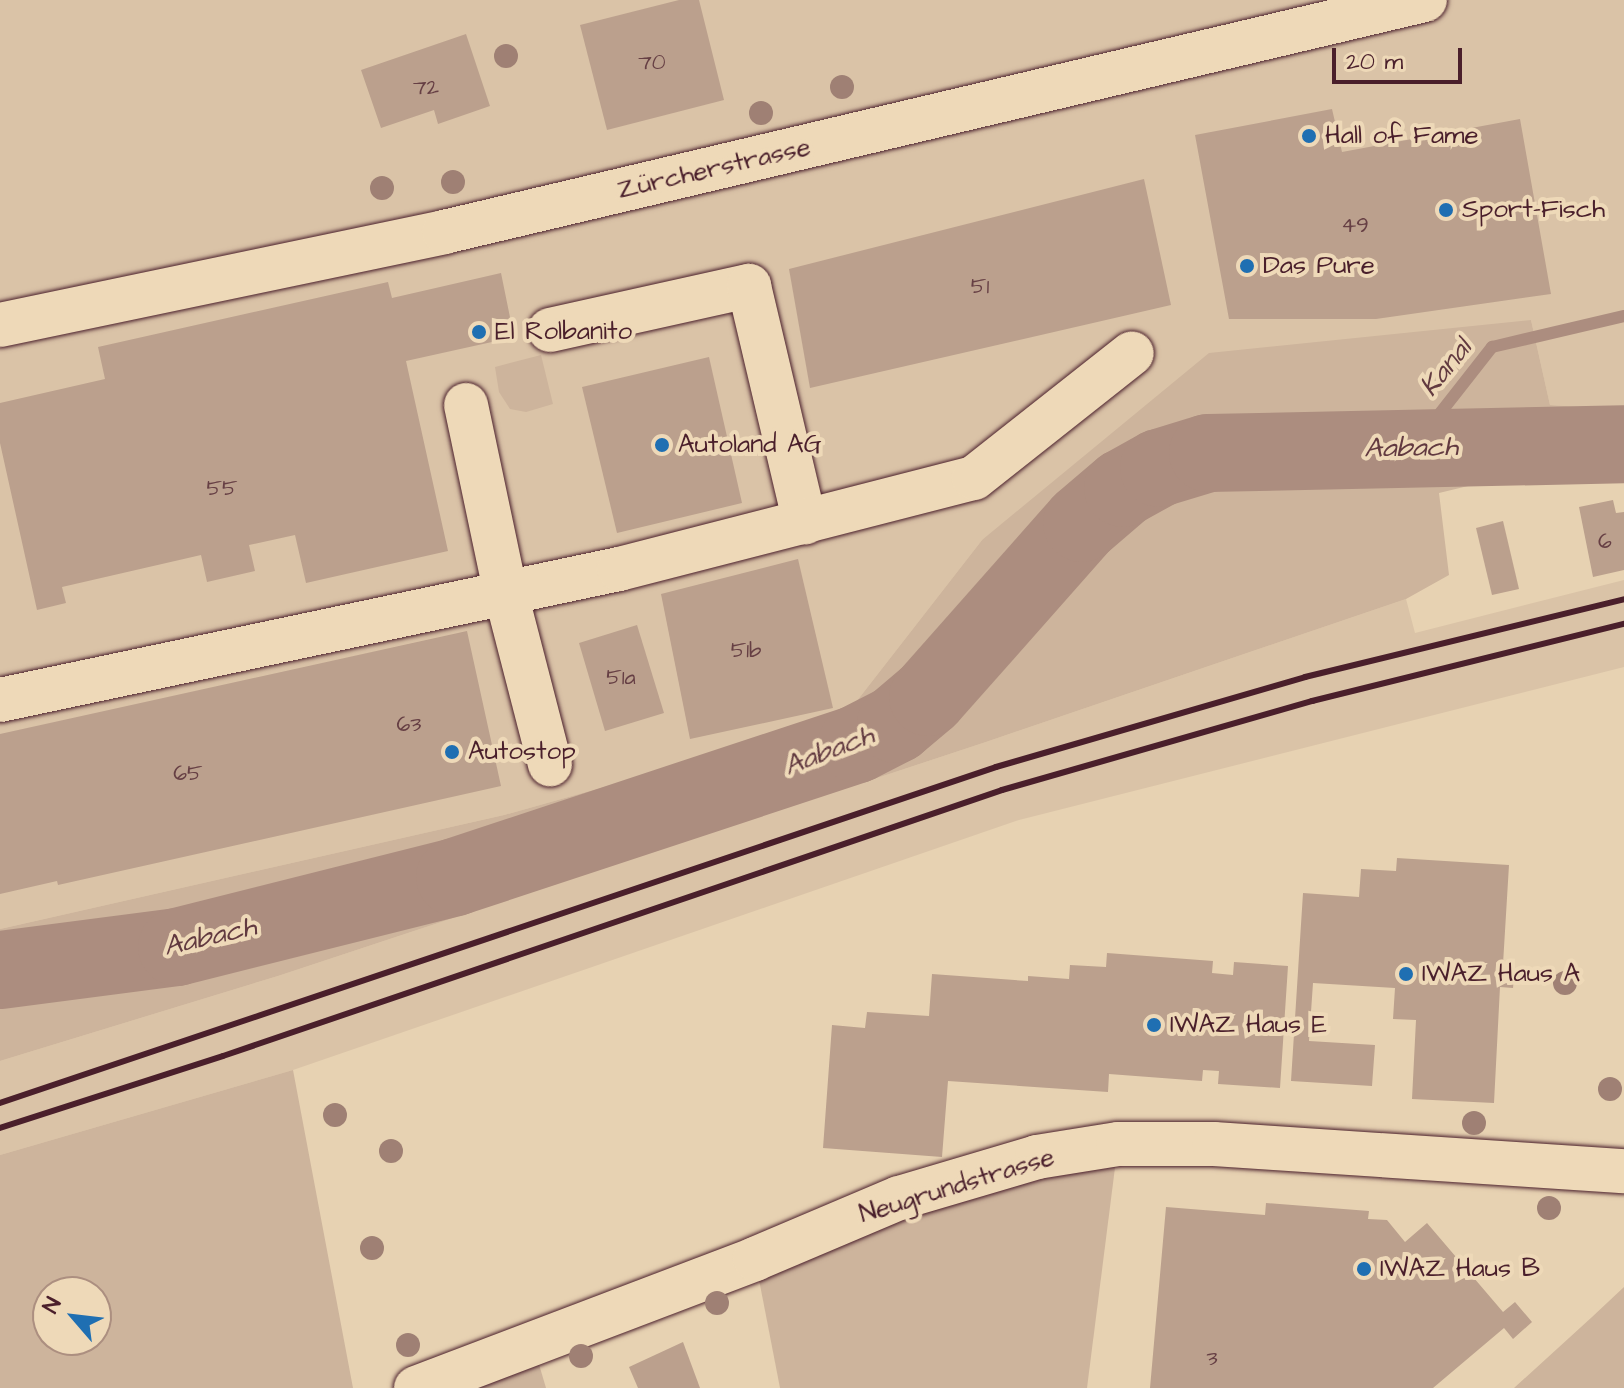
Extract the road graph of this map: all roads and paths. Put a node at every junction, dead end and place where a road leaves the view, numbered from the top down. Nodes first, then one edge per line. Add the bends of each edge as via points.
1 (1425, 0) edge
2 (0, 325) edge
3 (550, 330) dead end
4 (1132, 353) dead end
5 (466, 405) dead end
6 (805, 522) junction
7 (506, 594) junction
8 (0, 700) edge
9 (550, 764) dead end
10 (1624, 1171) edge
11 (416, 1388) edge

1 - 2 main road, Zürcherstrasse via 444,232
3 - 6 main road via 749,286
4 - 6 main road via 974,478
5 - 7 main road
6 - 7 main road
7 - 8 main road
7 - 9 main road
10 - 11 main road, Neugrundstrasse via 1214,1144 1118,1144 1037,1157 899,1198 755,1259

